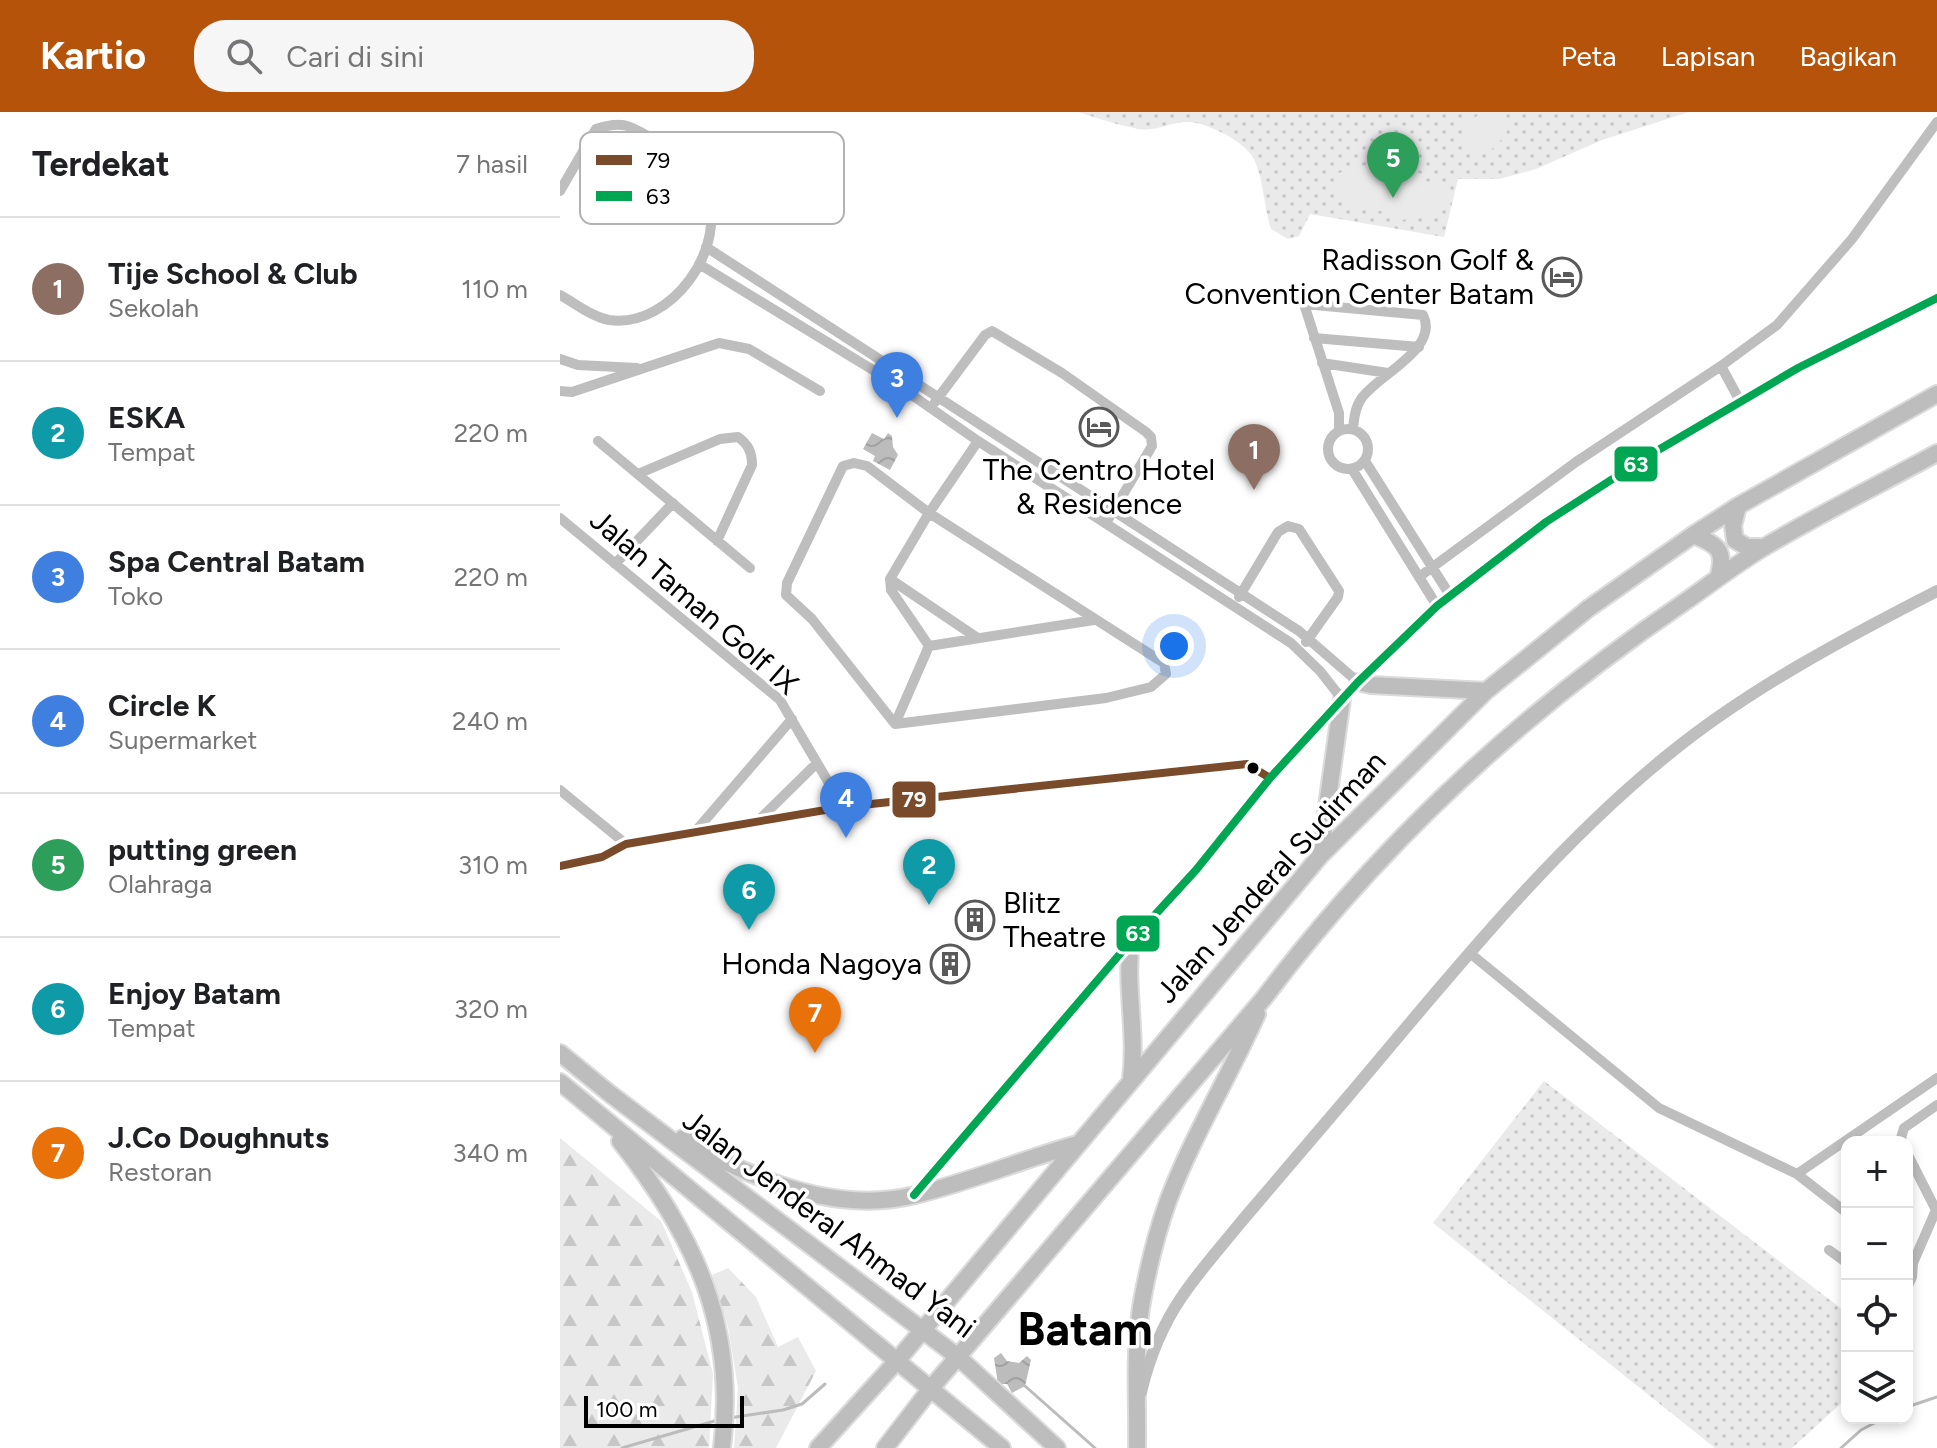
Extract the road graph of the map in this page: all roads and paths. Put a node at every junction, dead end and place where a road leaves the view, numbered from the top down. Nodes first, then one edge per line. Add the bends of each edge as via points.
1 (1937, 122) edge
2 (594, 132) edge
3 (641, 132) edge
4 (580, 157) edge
5 (560, 191) edge
6 (710, 224) edge
7 (706, 247) junction
8 (699, 264) junction
9 (560, 295) edge
10 (1937, 298) edge
11 (1314, 338) junction
12 (1419, 347) junction
13 (560, 359) edge
14 (1322, 363) junction
15 (1721, 366) junction
16 (643, 368) junction
17 (1388, 373) junction
18 (560, 391) edge
19 (820, 391) dead end
20 (1937, 394) edge
21 (939, 397) junction
22 (1740, 401) junction
23 (930, 408) junction
24 (1353, 429) junction
25 (1339, 431) junction
26 (598, 441) dead end
27 (978, 441) junction
28 (1937, 453) edge
29 (1365, 461) junction
30 (1352, 469) junction
31 (638, 474) junction
32 (673, 503) junction
33 (1738, 506) junction
34 (1114, 509) junction
35 (929, 513) junction
36 (560, 518) edge
37 (1106, 523) junction
38 (1693, 535) junction
39 (717, 541) junction
40 (1765, 547) junction
41 (615, 564) junction
42 (750, 568) dead end
43 (1432, 568) junction
44 (1419, 577) junction
45 (1718, 578) junction
46 (890, 579) junction
47 (1937, 591) edge
48 (1241, 594) junction
49 (1451, 597) junction
50 (1234, 606) junction
51 (1437, 606) junction
52 (1094, 620) junction
53 (976, 637) junction
54 (1309, 640) junction
55 (929, 646) junction
56 (1298, 649) junction
57 (1358, 682) junction
58 (1486, 691) junction
59 (1342, 699) junction
60 (792, 719) junction
61 (895, 724) junction
62 (816, 764) junction
63 (1270, 778) junction
64 (560, 790) edge
65 (843, 807) junction
66 (758, 821) junction
67 (694, 833) junction
68 (626, 844) junction
69 (1320, 856) junction
70 (560, 866) edge
71 (1131, 941) junction
72 (1471, 954) junction
73 (1264, 998) junction
74 (560, 1053) edge
75 (1937, 1078) edge
76 (1131, 1079) junction
77 (560, 1082) edge
78 (609, 1093) junction
79 (1937, 1105) edge
80 (599, 1115) junction
81 (1902, 1136) edge
82 (1078, 1144) junction
83 (1913, 1165) edge
84 (1797, 1174) junction
85 (914, 1195) junction
86 (1841, 1208) edge
87 (1829, 1250) dead end
88 (1913, 1255) edge
89 (1841, 1259) edge
90 (921, 1328) junction
91 (958, 1357) junction
92 (896, 1362) junction
93 (932, 1387) junction
94 (1137, 1424) junction
95 (722, 1446) edge
96 (818, 1448) edge
97 (885, 1448) edge
98 (1002, 1448) edge
99 (1057, 1448) edge
100 (1137, 1448) edge

1 - 15 street via 1852,239 1777,325
2 - 3 street via 615,122
4 - 5 street
6 - 7 street
7 - 8 street
7 - 21 street
8 - 9 street via 674,298 644,318 605,319
8 - 23 street
10 - 22 street, Jalan Jenderal Sudirman
11 - 12 street
11 - 12 street via 1304,304 1423,315
11 - 14 street
12 - 17 street
13 - 16 street via 578,365
14 - 17 street
14 - 25 street via 1339,413
15 - 22 street
15 - 43 street via 1576,462
16 - 18 street via 572,392
16 - 19 street via 730,344 749,349
17 - 24 street via 1361,399
20 - 33 highway, Jalan Jenderal Sudirman
21 - 23 street
21 - 34 street
21 - 34 street via 992,331 1062,373 1151,437 1152,446
22 - 49 street, Jalan Jenderal Sudirman via 1546,522
23 - 27 street
24 - 25 street
24 - 29 street via 1367,442
25 - 30 street via 1330,440 1328,453 1334,464
26 - 31 street
27 - 35 street
27 - 37 street
28 - 40 highway
29 - 30 street
29 - 43 street
30 - 44 street
31 - 32 street
31 - 39 street via 720,439 738,437 745,442 752,465
32 - 39 street
32 - 41 street
33 - 38 highway, Jalan Jenderal Sudirman
33 - 40 highway via 1735,540 1747,547
34 - 37 street
34 - 48 street
35 - 46 street
35 - 52 street
35 - 61 street via 867,466 843,466 785,589
36 - 41 street, Jalan Taman Golf IX
37 - 50 street
38 - 45 highway via 1721,553
38 - 58 highway, Jalan Jenderal Sudirman via 1589,608
39 - 42 street
40 - 45 highway
41 - 60 street, Jalan Taman Golf IX via 780,700
43 - 44 street
43 - 49 street
44 - 51 street
45 - 73 highway via 1627,641 1471,769 1359,881
46 - 53 street
46 - 55 street via 891,590
47 - 72 street via 1782,677 1671,751 1595,818
48 - 50 street
48 - 54 street
48 - 54 street via 1278,532 1288,526 1299,529 1339,591
49 - 51 street, Jalan Jenderal Sudirman
50 - 56 street
51 - 57 street, Jalan Jenderal Sudirman
52 - 53 street
52 - 61 street via 1164,663 1161,681 1106,698
53 - 55 street
54 - 56 street
54 - 57 street
55 - 61 street
56 - 59 street
57 - 58 highway
57 - 59 street, Jalan Jenderal Sudirman
58 - 69 highway, Jalan Jenderal Sudirman
59 - 63 street, Jalan Jenderal Sudirman
59 - 69 highway
60 - 62 street, Jalan Taman Golf IX
60 - 67 street
62 - 65 street, Jalan Taman Golf IX
62 - 66 street
63 - 65 street via 1247,764
63 - 71 street, Jalan Jenderal Sudirman
64 - 68 street
65 - 66 street
66 - 67 street
67 - 68 street
68 - 70 street via 602,857
69 - 76 highway, Jalan Jenderal Sudirman
71 - 76 highway
71 - 85 street, Jalan Jenderal Sudirman
72 - 84 street via 1659,1108
72 - 94 street via 1179,1300 1145,1376
73 - 91 highway
73 - 94 highway via 1189,1152 1154,1248 1136,1348
74 - 78 highway, Jalan Jenderal Ahmad Yani
75 - 84 street
76 - 82 highway, Jalan Jenderal Sudirman
77 - 80 highway, Jalan Jenderal Ahmad Yani
78 - 85 highway via 692,1144 779,1186 861,1200
78 - 90 highway, Jalan Jenderal Ahmad Yani
79 - 81 street via 1904,1128
80 - 92 highway, Jalan Jenderal Ahmad Yani
80 - 95 highway via 653,1184 711,1298 726,1407
82 - 85 highway
82 - 90 highway, Jalan Jenderal Sudirman
83 - 88 street via 1936,1210
84 - 86 street
87 - 89 street
90 - 91 highway, Jalan Jenderal Ahmad Yani
90 - 92 highway, Jalan Jenderal Sudirman
91 - 93 highway
91 - 99 highway, Jalan Jenderal Ahmad Yani
92 - 93 highway, Jalan Jenderal Ahmad Yani
92 - 96 highway, Jalan Jenderal Sudirman
93 - 97 highway
93 - 98 highway, Jalan Jenderal Ahmad Yani
94 - 100 highway

